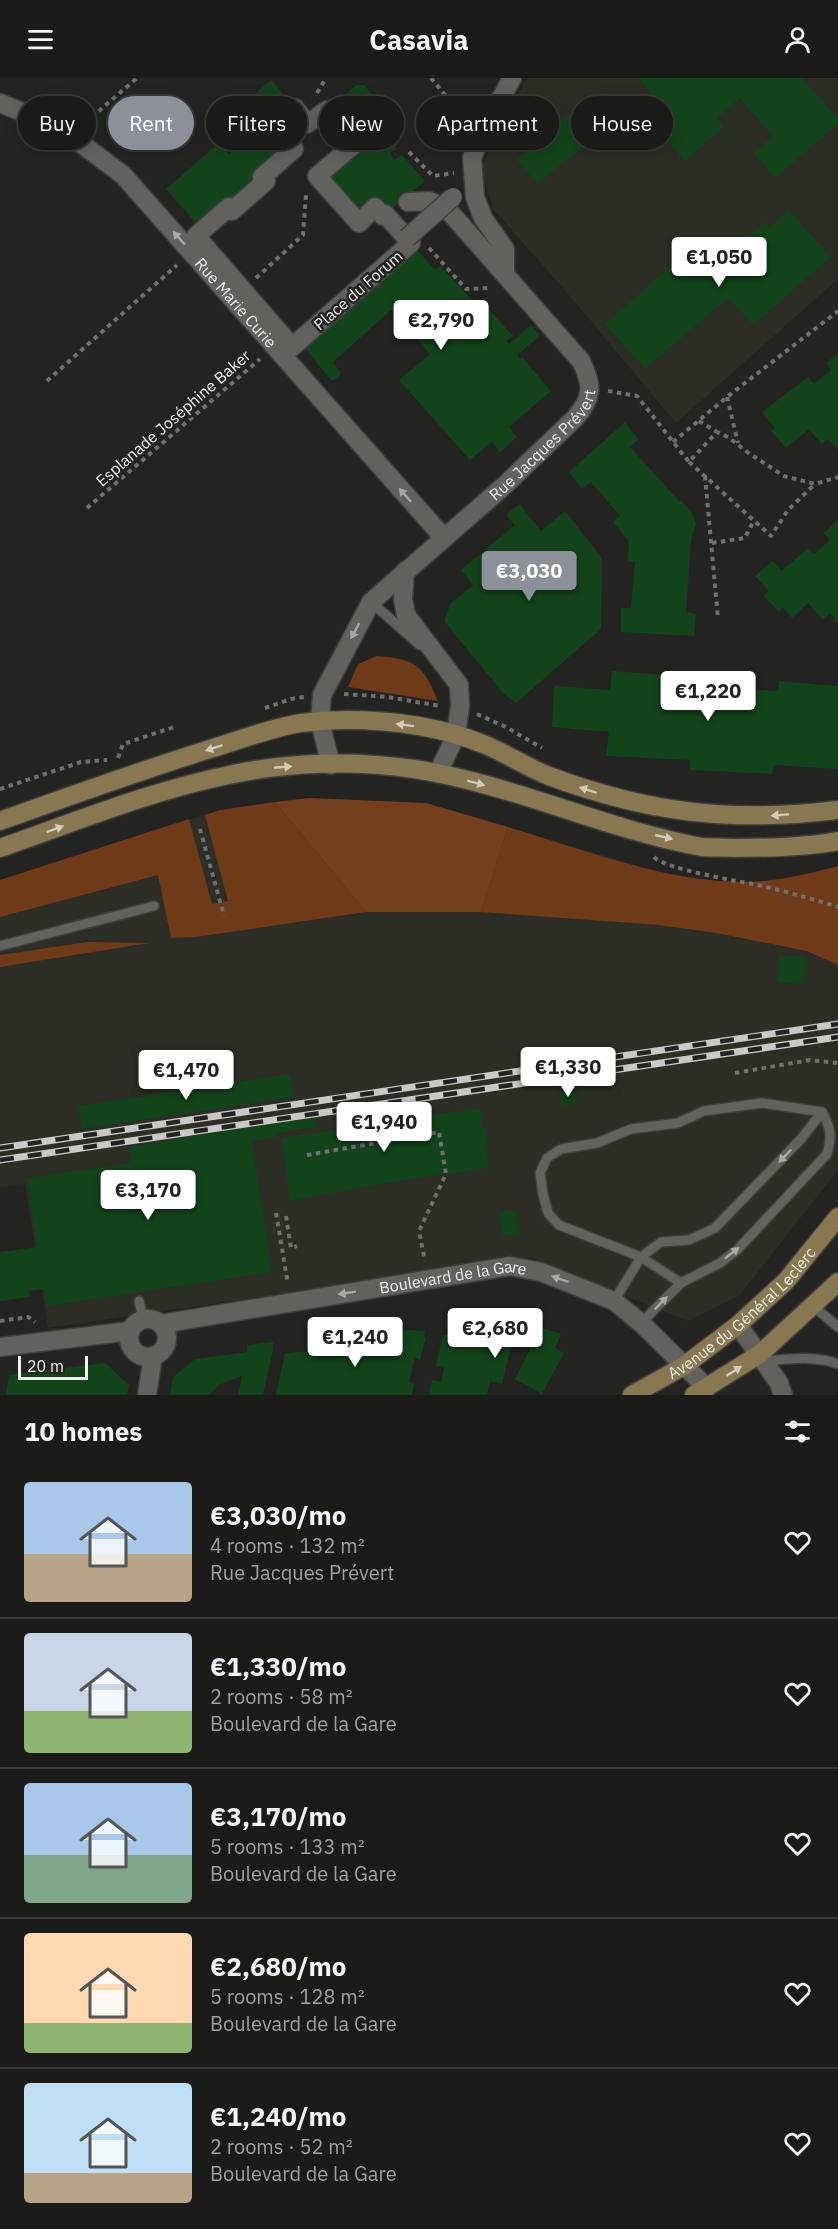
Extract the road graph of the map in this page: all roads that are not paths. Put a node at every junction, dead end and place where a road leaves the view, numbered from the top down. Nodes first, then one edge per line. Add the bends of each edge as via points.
1 (512, 78) edge
2 (0, 103) edge
3 (453, 197) dead end
4 (408, 202) dead end
5 (408, 240) junction
6 (505, 273) junction
7 (280, 343) junction
8 (444, 538) junction
9 (405, 571) junction
10 (371, 602) junction
11 (440, 662) junction
12 (320, 722) junction
13 (456, 735) junction
14 (331, 765) junction
15 (438, 773) junction
16 (838, 810) edge
17 (0, 821) edge
18 (838, 841) edge
19 (0, 848) edge
20 (154, 906) dead end
21 (0, 946) edge
22 (822, 1112) junction
23 (838, 1217) edge
24 (641, 1257) junction
25 (838, 1282) edge
26 (681, 1283) junction
27 (139, 1301) dead end
28 (614, 1301) junction
29 (813, 1306) junction
30 (641, 1323) junction
31 (144, 1325) junction
32 (738, 1325) junction
33 (838, 1327) edge
34 (0, 1347) edge
35 (153, 1356) junction
36 (763, 1358) junction
37 (838, 1364) edge
38 (684, 1366) junction
39 (700, 1392) edge
40 (147, 1395) edge
41 (632, 1395) edge
42 (783, 1395) edge

1 - 6 street via 472,158 475,198 483,218 505,249
7 -> 2 street, Rue Marie Curie via 233,300 123,175 59,127
3 - 5 street, bridge
4 - 6 street, Rue Jacques Prévert via 429,201 448,210
5 - 7 street
5 - 7 street, Place du Forum via 375,207 359,223 318,176 356,143 327,110 307,124 295,108 274,125 294,149 262,177 266,181 196,236
6 - 8 street, Rue Jacques Prévert via 581,361 591,389 575,418
8 -> 7 street, Rue Marie Curie
8 - 9 street, Rue Jacques Prévert
9 - 10 street, Rue Jacques Prévert
9 - 11 street via 406,615
10 - 11 lane
10 -> 12 street, Rue Jacques Prévert via 324,690
11 - 13 street via 459,685
13 -> 12 street via 375,721
12 - 14 street
12 -> 17 street via 273,729
13 - 15 street
16 -> 13 street via 725,816 629,802 546,775
14 - 15 street
19 -> 14 street via 206,780 266,769
15 -> 18 street via 705,847 760,848
20 - 21 lane
22 -> 24 lane via 715,1228 688,1240 661,1242
22 - 24 lane via 762,1103 704,1111 678,1123 632,1129 597,1143 561,1149 547,1158 540,1173 543,1194 548,1213 559,1225
26 -> 22 lane via 737,1250 827,1154 831,1127
23 - 32 street, Avenue du Général Leclerc via 786,1281
24 - 26 lane
24 - 28 lane
25 - 29 street
30 -> 26 lane
27 - 31 lane
28 - 30 street, Boulevard de la Gare
28 -> 31 street, Boulevard de la Gare via 541,1272 510,1266
29 - 33 lane
29 - 36 street
30 - 38 street, Boulevard de la Gare
31 - 34 street, Boulevard de la Gare
31 - 35 street via 166,1332 166,1342
31 - 35 street via 128,1337 141,1356
32 - 36 street
32 - 38 street, Avenue du Général Leclerc
35 - 40 street
36 - 37 lane via 828,1360
39 -> 36 street
36 - 42 street
38 - 39 street, Boulevard de la Gare
38 - 41 street, Avenue du Général Leclerc

